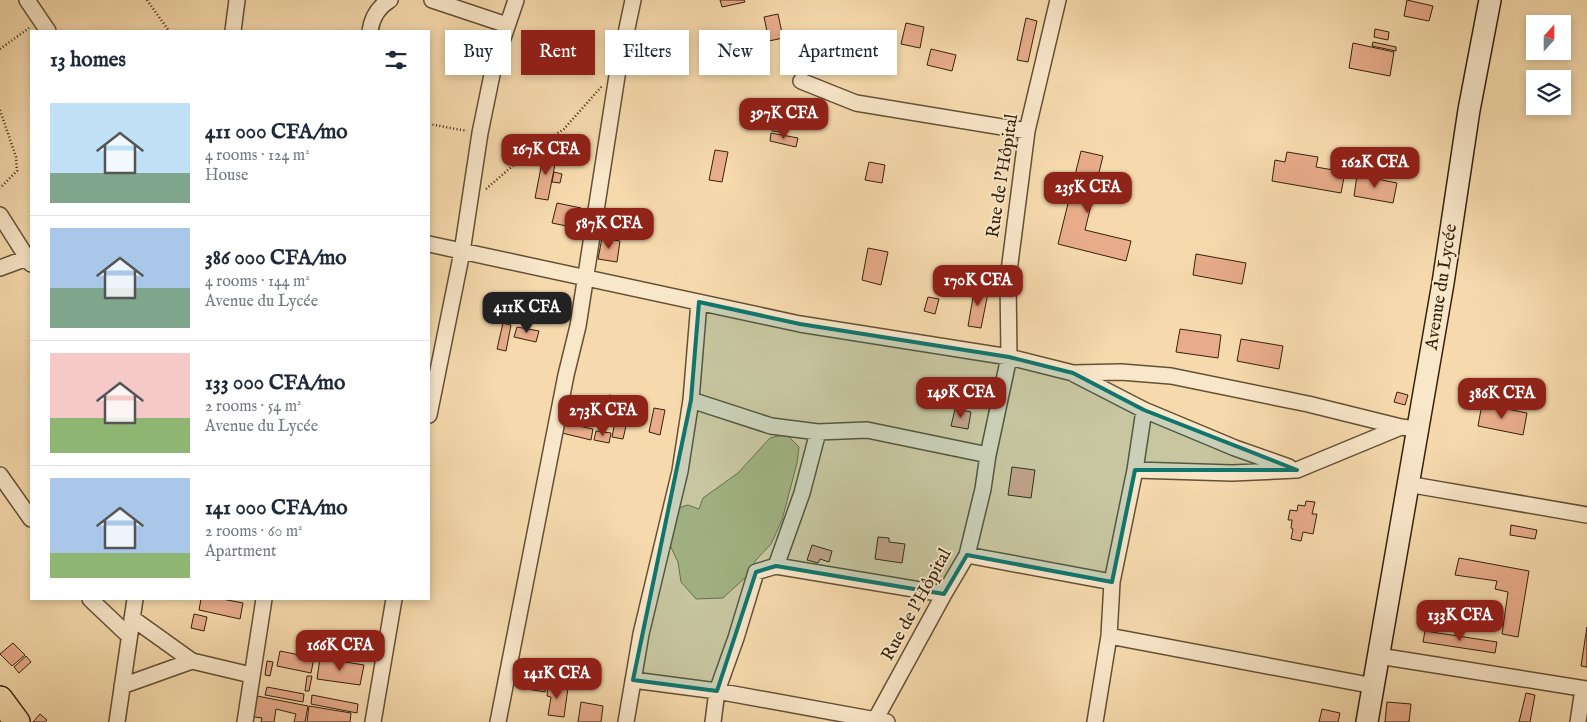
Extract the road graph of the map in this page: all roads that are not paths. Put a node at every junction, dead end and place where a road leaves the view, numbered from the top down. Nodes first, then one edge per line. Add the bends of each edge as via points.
1 (27, 0) edge
2 (237, 0) edge
3 (390, 0) edge
4 (432, 0) edge
5 (516, 0) edge
6 (633, 0) edge
7 (1058, 0) edge
8 (1490, 0) edge
9 (44, 25) edge
10 (507, 25) junction
11 (233, 30) edge
12 (370, 30) edge
13 (802, 81) dead end
14 (1027, 131) junction
15 (0, 215) edge
16 (430, 244) edge
17 (462, 252) junction
18 (29, 261) edge
19 (0, 268) edge
20 (586, 278) junction
21 (699, 302) junction
22 (1009, 357) junction
23 (1073, 373) junction
24 (691, 400) junction
25 (430, 410) edge
26 (1144, 410) junction
27 (1409, 428) junction
28 (818, 432) junction
29 (988, 455) junction
30 (1135, 470) junction
31 (1297, 470) junction
32 (0, 475) edge
33 (1408, 484) junction
34 (1587, 515) edge
35 (30, 518) edge
36 (967, 554) junction
37 (776, 566) junction
38 (1112, 582) junction
39 (944, 594) junction
40 (91, 600) edge
41 (135, 600) edge
42 (264, 600) edge
43 (394, 600) edge
44 (132, 618) junction
45 (129, 636) junction
46 (1109, 636) junction
47 (1379, 656) junction
48 (192, 661) junction
49 (251, 675) junction
50 (633, 680) junction
51 (122, 686) junction
52 (1374, 686) junction
53 (1585, 689) edge
54 (717, 691) junction
55 (0, 699) edge
56 (879, 721) edge
57 (17, 722) edge
58 (117, 722) edge
59 (245, 722) edge
60 (373, 722) edge
61 (498, 722) edge
62 (626, 722) edge
63 (713, 722) edge
64 (1096, 722) edge
65 (1367, 722) edge
66 (1578, 722) edge

1 - 9 street
2 - 11 street
3 - 12 street via 380,7
4 - 10 street
5 - 10 street
6 - 20 street via 617,76
7 - 14 street, Rue de l'Hôpital
8 - 27 main road, Avenue du Lycée via 1469,110 1443,283
10 - 17 street via 494,65 480,133
13 - 14 street via 856,103
14 - 22 street, Rue de l'Hôpital via 1008,279
15 - 18 street
16 - 17 street
17 - 20 street
17 - 25 street
18 - 19 street
20 - 21 street
20 - 61 street
21 - 22 street via 800,324
21 - 24 street
22 - 23 street
22 - 29 street, Rue de l'Hôpital
23 - 26 street
23 - 27 street via 1171,376
24 - 28 street via 771,426
24 - 50 street via 680,470
26 - 30 street
26 - 31 street
27 - 31 street
27 - 33 main road, Avenue du Lycée
28 - 29 street via 867,430
28 - 37 street via 802,493
29 - 36 street, Rue de l'Hôpital
30 - 31 street via 1232,473
30 - 38 street
32 - 35 street
33 - 34 street
33 - 47 main road, Avenue du Lycée
36 - 38 street
36 - 39 street, Rue de l'Hôpital
37 - 39 street
37 - 54 street via 756,572
38 - 46 street
39 - 56 street, Rue de l'Hôpital
40 - 45 street
41 - 44 street
42 - 49 street
43 - 60 street
44 - 45 street
44 - 48 street
45 - 51 street
46 - 52 street
46 - 64 street
47 - 52 main road, Avenue du Lycée
47 - 53 street
48 - 49 street
48 - 51 street
49 - 59 street
50 - 54 street
50 - 62 street
51 - 58 street
52 - 65 main road, Avenue du Lycée
53 - 66 street
54 - 56 street
54 - 63 street
55 - 57 highway

